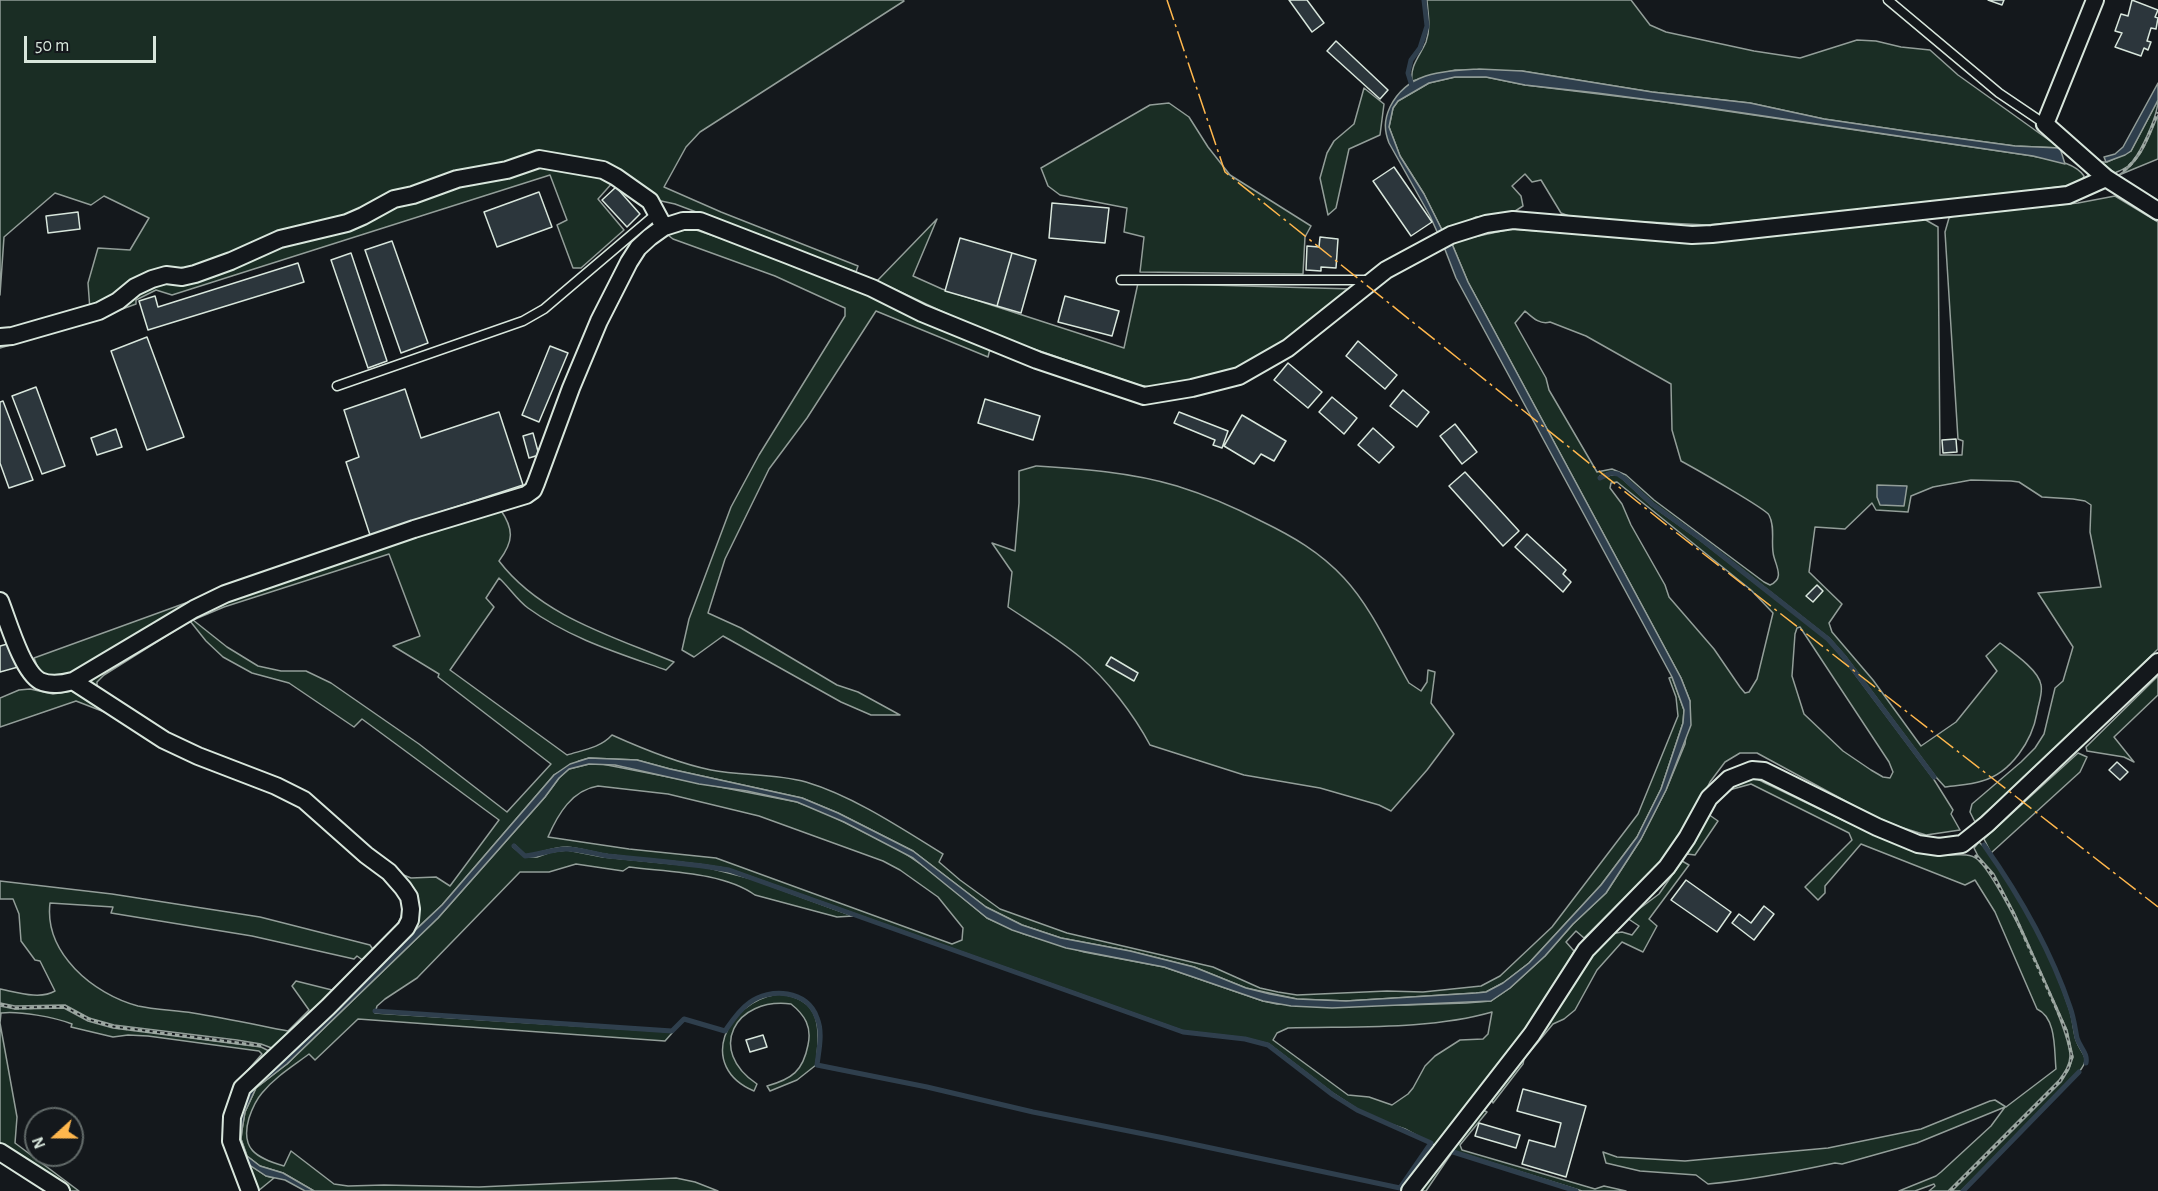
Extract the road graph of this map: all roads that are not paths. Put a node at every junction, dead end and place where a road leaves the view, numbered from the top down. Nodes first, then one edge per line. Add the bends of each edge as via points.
1 (1888, 0) edge
2 (2095, 0) edge
3 (2045, 124) junction
4 (2106, 178) junction
5 (2158, 211) edge
6 (660, 220) junction
7 (1121, 280) dead end
8 (1374, 280) junction
9 (0, 337) edge
10 (338, 386) dead end
11 (0, 601) edge
12 (2158, 662) edge
13 (73, 681) junction
14 (0, 1152) edge
15 (61, 1191) edge
16 (250, 1191) edge
17 (1410, 1191) edge

1 - 3 lane via 1999,93
2 - 3 street
3 - 4 street
4 - 5 street
4 - 8 street via 2068,195 1712,234 1500,221 1451,235
6 - 8 street via 700,221 872,288 1036,360 1144,396 1239,376 1288,348
6 - 9 street via 650,201 603,170 539,159 507,170 457,179 394,200 346,223 280,239 195,274 152,279 99,311
6 - 10 lane via 650,219 544,309 523,321
6 - 13 street via 638,248 603,311 533,490 225,594
7 - 8 lane
11 - 13 street via 20,652 39,680 52,684
12 - 17 street via 1962,844 1918,844 1764,771 1729,779 1710,798 1667,867 1586,950 1532,1034
13 - 16 street via 164,740 304,800 389,872 409,897 410,920 406,928 242,1088 232,1117 231,1141
14 - 15 street

